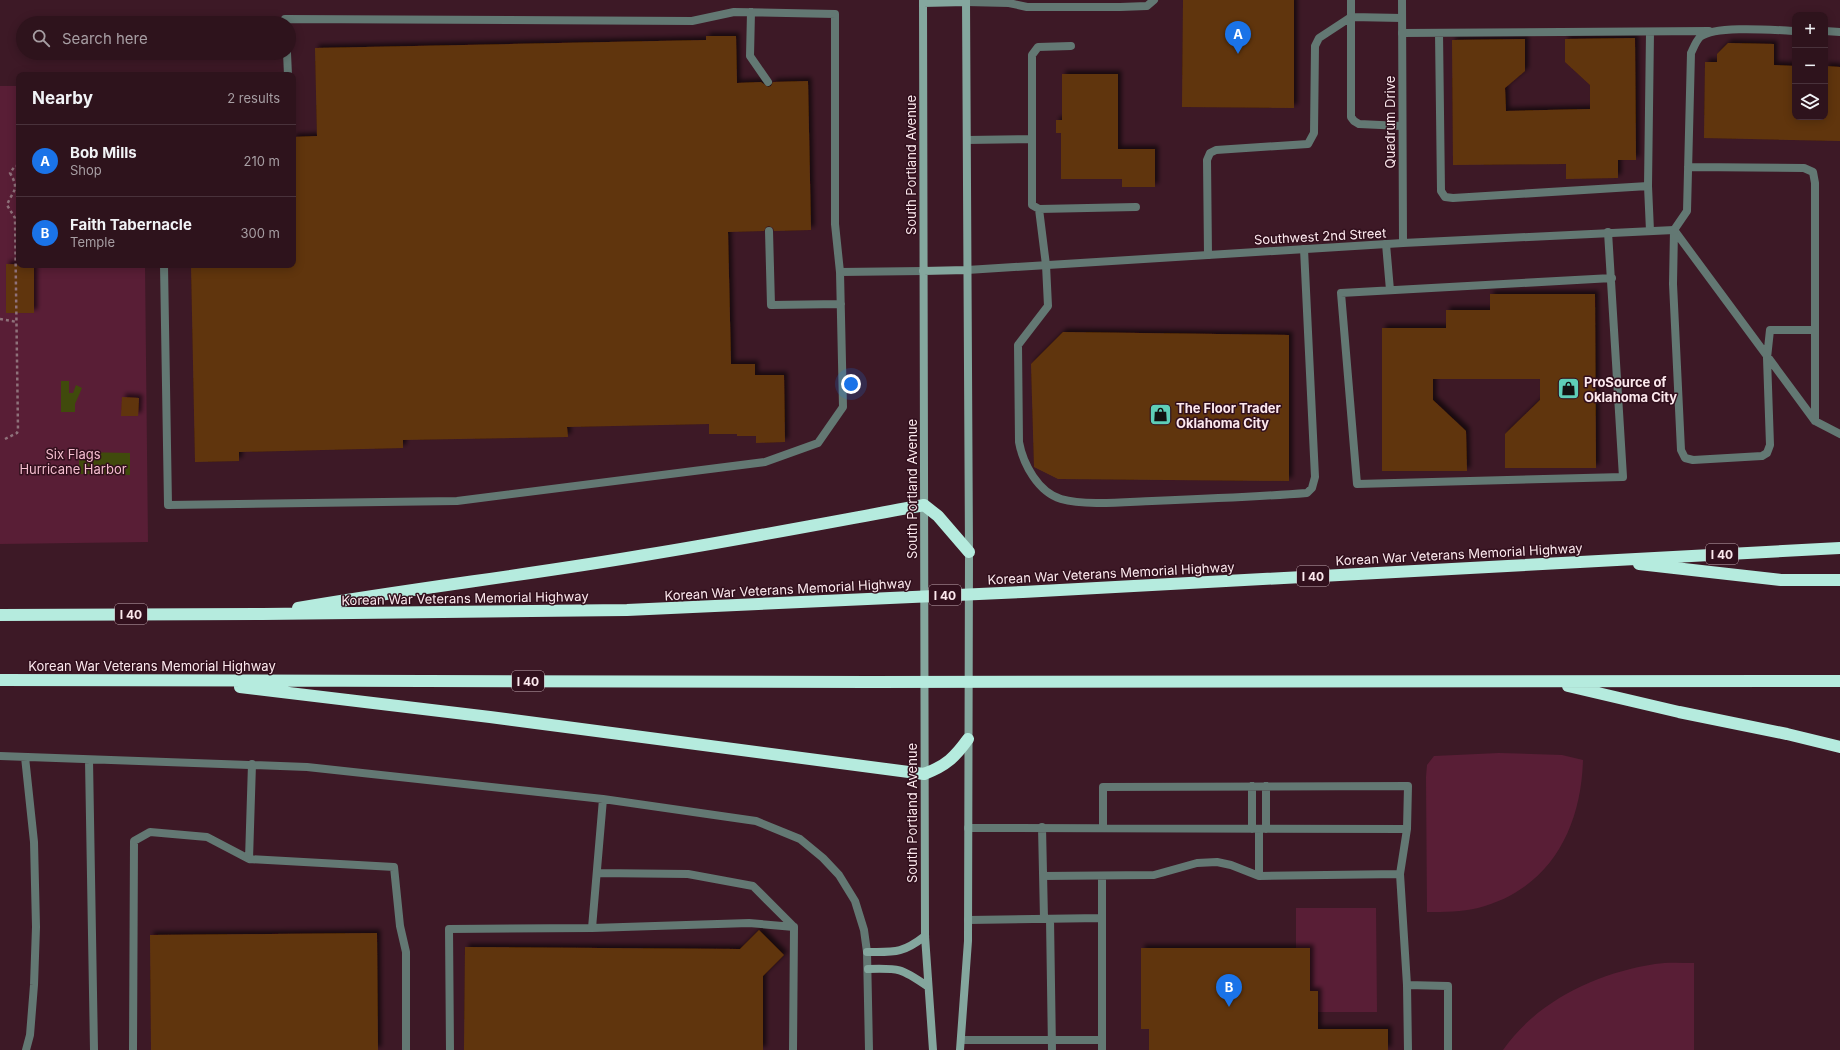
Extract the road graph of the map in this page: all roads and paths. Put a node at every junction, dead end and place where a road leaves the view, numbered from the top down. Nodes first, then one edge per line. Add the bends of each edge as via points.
1 (1154, 0) edge
2 (1351, 0) edge
3 (1402, 0) edge
4 (922, 1) edge
5 (966, 1) edge
6 (1027, 3) edge
7 (751, 12) junction
8 (1351, 18) junction
9 (1402, 18) junction
10 (296, 19) edge
11 (1710, 31) junction
12 (1792, 31) edge
13 (1828, 31) edge
14 (1650, 32) junction
15 (1840, 32) edge
16 (1402, 33) junction
17 (1439, 33) junction
18 (1071, 46) dead end
19 (287, 60) edge
20 (288, 72) edge
21 (768, 82) dead end
22 (1402, 126) junction
23 (1032, 139) junction
24 (967, 140) junction
25 (16, 166) edge
26 (1688, 167) junction
27 (1648, 186) junction
28 (16, 187) edge
29 (16, 187) edge
30 (1136, 207) dead end
31 (1039, 209) junction
32 (1674, 230) junction
33 (769, 231) dead end
34 (1650, 231) junction
35 (1608, 232) junction
36 (1403, 243) junction
37 (1386, 244) junction
38 (1304, 249) junction
39 (1208, 255) junction
40 (1046, 265) junction
41 (164, 268) edge
42 (967, 270) junction
43 (923, 271) junction
44 (840, 272) junction
45 (1612, 278) junction
46 (1390, 290) junction
47 (841, 304) junction
48 (0, 319) edge
49 (16, 322) junction
50 (1815, 330) junction
51 (1767, 358) junction
52 (1814, 421) junction
53 (1840, 434) edge
54 (5, 439) dead end
55 (924, 505) junction
56 (1840, 548) edge
57 (969, 552) junction
58 (1604, 560) junction
59 (1840, 580) edge
60 (0, 614) edge
61 (263, 614) junction
62 (0, 680) edge
63 (186, 680) junction
64 (1550, 682) junction
65 (1840, 682) edge
66 (968, 739) junction
67 (1840, 747) edge
68 (0, 756) edge
69 (25, 757) junction
70 (89, 760) junction
71 (252, 764) junction
72 (924, 774) junction
73 (1252, 786) junction
74 (1266, 786) junction
75 (603, 799) junction
76 (1042, 827) junction
77 (968, 828) junction
78 (1103, 828) junction
79 (1259, 829) junction
80 (1407, 830) junction
81 (249, 859) junction
82 (597, 873) junction
83 (1400, 874) junction
84 (1043, 876) junction
85 (1102, 876) junction
86 (1259, 876) junction
87 (1102, 918) junction
88 (1047, 919) junction
89 (968, 920) junction
90 (794, 927) junction
91 (592, 928) junction
92 (924, 936) junction
93 (867, 952) junction
94 (868, 969) junction
95 (1407, 985) junction
96 (927, 986) junction
97 (961, 1040) junction
98 (1052, 1040) junction
99 (1102, 1040) junction
100 (26, 1050) edge
101 (94, 1050) edge
102 (133, 1050) edge
103 (406, 1050) edge
104 (450, 1050) edge
105 (793, 1050) edge
106 (869, 1050) edge
107 (933, 1050) edge
108 (960, 1050) edge
109 (1052, 1050) edge
110 (1102, 1050) edge
111 (1408, 1050) edge
112 (1448, 1050) edge

1 - 6 street via 1147,6
2 - 8 street
3 - 9 street, Quadrum Drive
4 - 5 main road
4 - 43 main road, South Portland Avenue
5 - 6 street
5 - 24 main road
7 - 10 street via 734,12 692,21
7 - 21 street via 750,56
7 - 44 street via 835,14 835,224
8 - 9 street
8 - 22 street via 1351,117 1359,124
8 - 39 street via 1319,38 1315,46 1314,133 1308,144 1216,150 1210,153 1207,160
9 - 16 street, Quadrum Drive
11 - 12 street
11 - 14 street
11 - 26 street via 1699,38 1691,54
13 - 15 street
14 - 17 street
14 - 27 street
16 - 17 street
16 - 22 street, Quadrum Drive
17 - 27 street via 1441,191 1445,197
18 - 23 street via 1038,47 1032,55
19 - 20 street
22 - 36 street, Quadrum Drive
23 - 24 street
23 - 31 street via 1032,206
24 - 42 main road
25 - 28 path via 10,173
26 - 32 street via 1687,211
26 - 50 street via 1804,168 1813,172
27 - 34 street
29 - 49 path via 7,205 15,218
30 - 31 street
31 - 40 street
32 - 34 street, Southwest 2nd Street
32 - 51 street
32 - 51 street via 1673,284 1681,450 1685,458 1694,460 1762,456 1767,453 1770,445
33 - 47 street via 771,305
34 - 35 street, Southwest 2nd Street
35 - 36 street, Southwest 2nd Street
35 - 45 street
36 - 37 street, Southwest 2nd Street
37 - 38 street, Southwest 2nd Street
37 - 46 street
38 - 39 street, Southwest 2nd Street
38 - 40 street via 1315,477 1312,488 1307,493 1272,496 1088,502 1059,498 1041,486 1028,471 1019,442 1017,355 1022,338 1048,306
39 - 40 street, Southwest 2nd Street
40 - 42 street, Southwest 2nd Street
41 - 47 street via 168,505 457,500 765,462 818,443 843,407
42 - 43 main road
42 - 57 main road
43 - 44 street
43 - 55 main road, South Portland Avenue
44 - 47 street
45 - 46 street
45 - 46 street via 1622,477 1356,484 1341,293
48 - 49 path
49 - 54 path via 18,430
50 - 51 street via 1770,330
50 - 52 street
51 - 52 street
52 - 53 street
55 - 57 highway via 938,516
55 - 61 highway via 645,555 402,590
55 - 72 main road, South Portland Avenue
56 - 58 highway, Korean War Veterans Memorial Highway / I 40
57 - 66 main road
58 - 59 highway via 1782,580
58 - 61 highway, Korean War Veterans Memorial Highway / I 40 via 1023,592 628,610
60 - 61 highway, Korean War Veterans Memorial Highway / I 40
62 - 63 highway, Korean War Veterans Memorial Highway / I 40
63 - 64 highway, Korean War Veterans Memorial Highway / I 40
63 - 72 highway
64 - 65 highway, Korean War Veterans Memorial Highway / I 40
64 - 67 highway
66 - 72 highway via 957,755 939,768
66 - 77 main road
68 - 69 street
69 - 70 street
69 - 100 street via 34,842 36,927 30,1035
70 - 71 street
70 - 101 street
71 - 75 street via 307,767
71 - 81 street
72 - 92 main road, South Portland Avenue
73 - 74 street
73 - 78 street via 1103,787
73 - 79 street
74 - 79 street
74 - 80 street via 1408,786
75 - 82 street
75 - 93 street via 756,820 800,839 839,875 855,901 864,930
76 - 77 street
76 - 78 street
76 - 84 street
77 - 89 main road
78 - 79 street
79 - 80 street
79 - 86 street
80 - 83 street
81 - 102 street via 207,837 150,832 134,841
81 - 103 street via 394,867 400,926 406,952
82 - 90 street via 688,874 753,886
82 - 91 street
83 - 86 street
83 - 95 street
84 - 85 street
84 - 88 street
85 - 86 street via 1154,875 1197,863 1217,862
85 - 87 street
87 - 88 street
87 - 99 street
88 - 89 street
88 - 98 street
89 - 97 main road
90 - 91 street via 749,923
90 - 105 street
91 - 104 street via 449,929
92 - 93 main road via 911,947 899,952
92 - 96 main road, South Portland Avenue
93 - 94 street
94 - 96 main road via 895,968 906,971
94 - 106 street
95 - 111 street
95 - 112 street via 1448,986
96 - 107 main road, South Portland Avenue
97 - 98 street
97 - 108 main road
98 - 99 street
98 - 109 street
99 - 110 street

